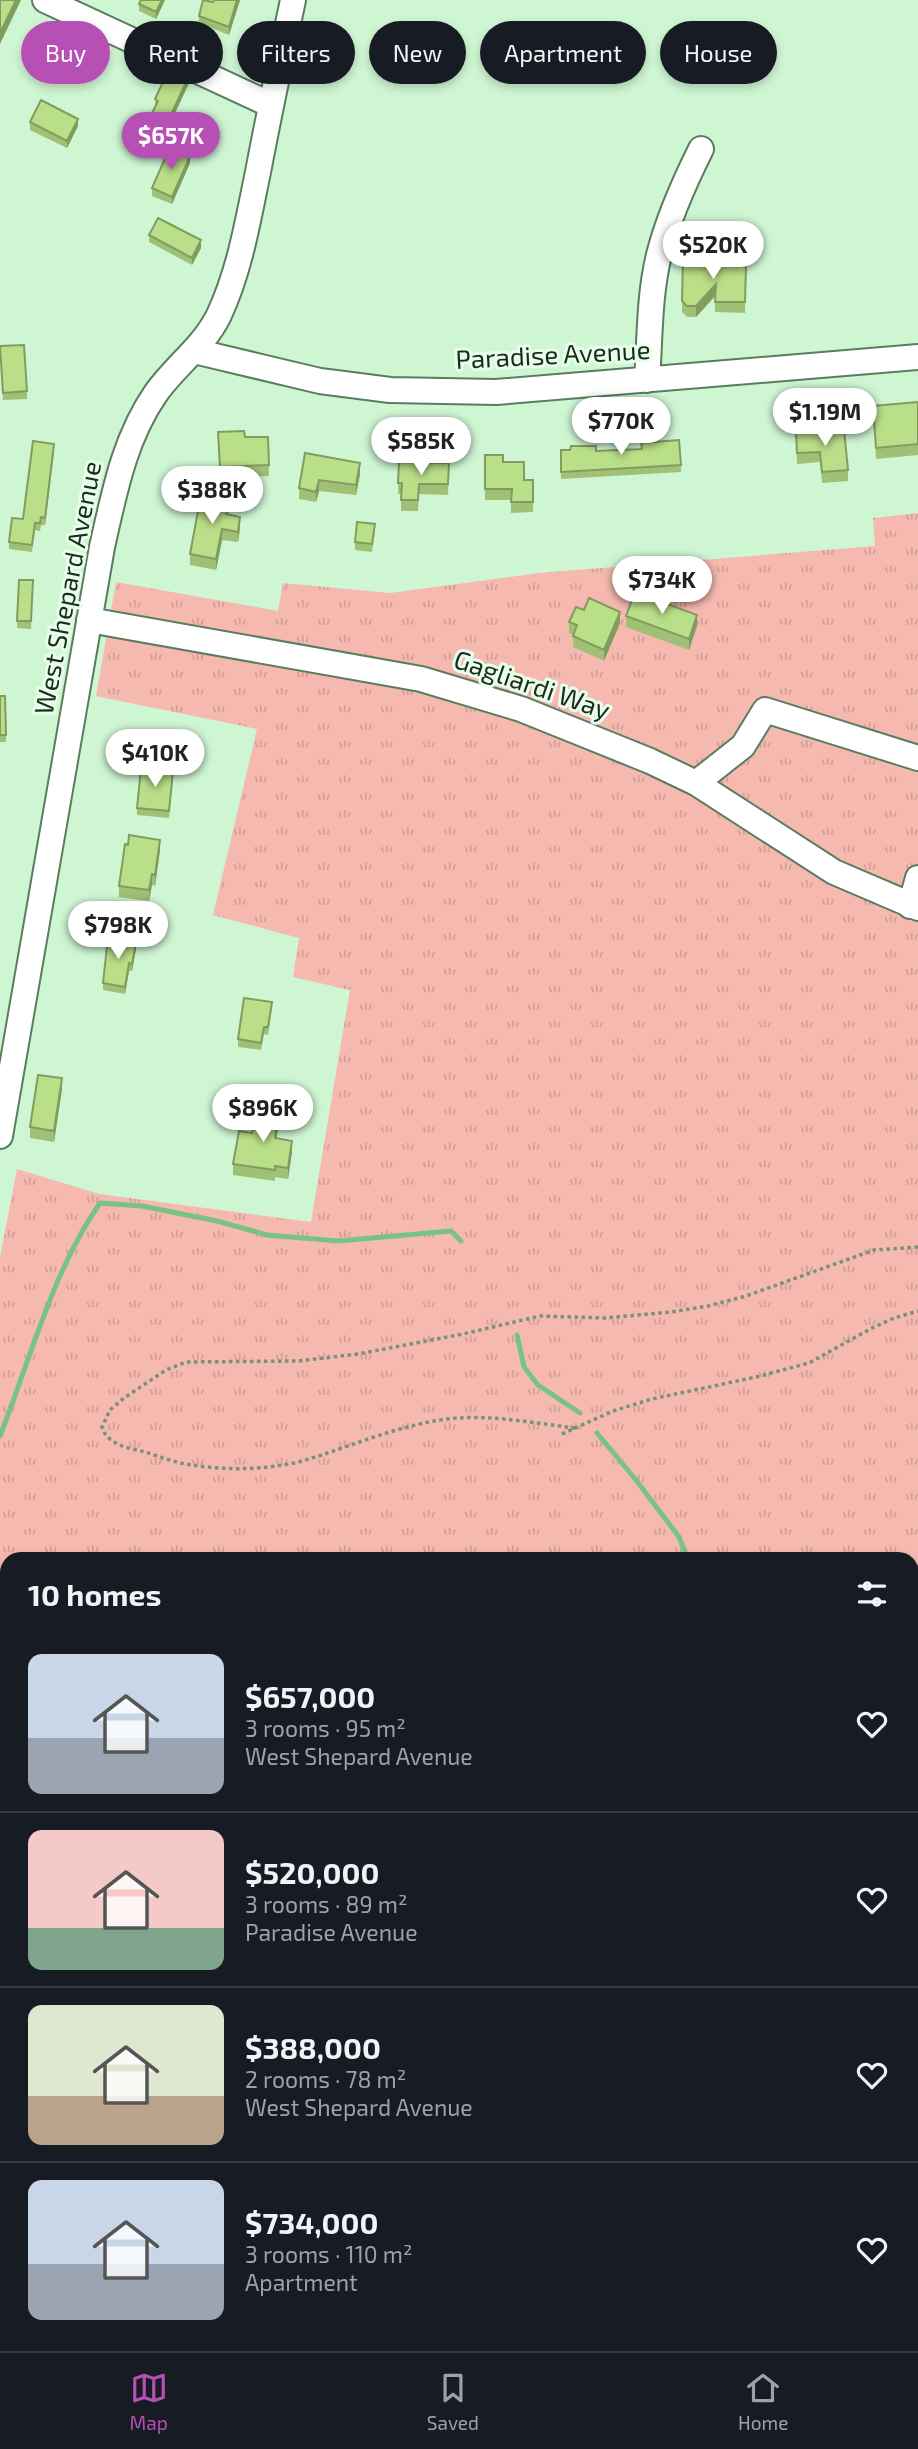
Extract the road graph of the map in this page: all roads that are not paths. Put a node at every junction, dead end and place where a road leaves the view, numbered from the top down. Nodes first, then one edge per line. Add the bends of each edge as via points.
1 (45, 0) edge
2 (293, 0) edge
3 (271, 105) junction
4 (701, 149) dead end
5 (194, 351) junction
6 (918, 357) edge
7 (647, 380) junction
8 (89, 620) junction
9 (918, 758) edge
10 (696, 783) junction
11 (918, 878) edge
12 (914, 907) edge
13 (0, 1136) edge

1 - 3 street
2 - 3 street, West Shepard Avenue
3 - 5 street, West Shepard Avenue via 231,286 218,318
4 - 7 street via 659,256
5 - 7 street, Paradise Avenue via 320,382 390,390 496,392
5 - 8 street, West Shepard Avenue via 160,387 122,462
6 - 7 street, Paradise Avenue
8 - 10 street, Gagliardi Way via 421,679 521,709
8 - 13 street, West Shepard Avenue
9 - 10 street via 765,710 743,746
10 - 12 street, Gagliardi Way via 834,872
11 - 12 street

